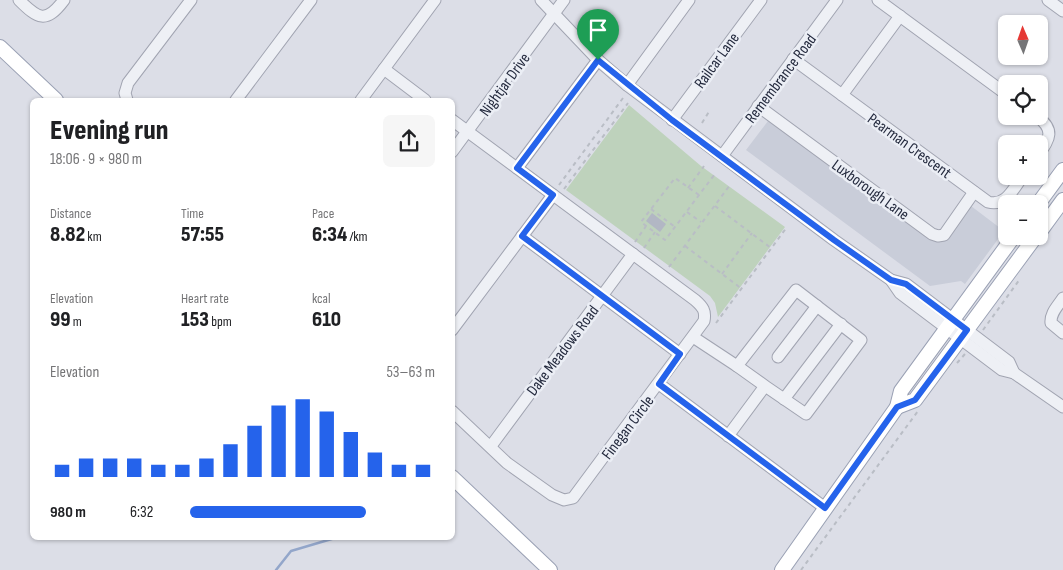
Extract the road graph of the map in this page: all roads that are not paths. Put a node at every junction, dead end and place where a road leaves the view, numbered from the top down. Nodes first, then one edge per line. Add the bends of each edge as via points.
1 (19, 0) edge
2 (64, 0) edge
3 (191, 0) edge
4 (311, 0) edge
5 (435, 0) edge
6 (541, 0) edge
7 (564, 0) edge
8 (690, 0) edge
9 (761, 0) edge
10 (837, 0) edge
11 (878, 0) edge
12 (1048, 0) edge
13 (1063, 11) edge
14 (554, 14) junction
15 (900, 16) junction
16 (0, 47) edge
17 (794, 59) junction
18 (598, 60) junction
19 (384, 69) junction
20 (627, 85) junction
21 (998, 88) edge
22 (842, 95) junction
23 (54, 98) edge
24 (126, 98) edge
25 (238, 98) edge
26 (362, 98) edge
27 (422, 98) edge
28 (758, 106) junction
29 (672, 120) junction
30 (455, 122) edge
31 (1046, 125) edge
32 (468, 132) junction
33 (1048, 141) edge
34 (455, 148) edge
35 (722, 156) junction
36 (517, 168) junction
37 (1063, 170) edge
38 (1016, 185) edge
39 (556, 190) junction
40 (974, 192) junction
41 (1045, 195) edge
42 (1063, 200) edge
43 (1048, 221) edge
44 (522, 236) junction
45 (1007, 245) edge
46 (1029, 245) edge
47 (633, 254) junction
48 (602, 296) junction
49 (1063, 298) edge
50 (817, 306) junction
51 (841, 324) junction
52 (950, 324) junction
53 (455, 326) edge
54 (1063, 333) edge
55 (964, 334) junction
56 (692, 337) junction
57 (680, 354) junction
58 (778, 357) dead end
59 (737, 366) junction
60 (659, 384) junction
61 (765, 386) junction
62 (784, 399) junction
63 (1063, 406) edge
64 (897, 407) junction
65 (455, 414) edge
66 (728, 436) junction
67 (491, 446) junction
68 (455, 480) edge
69 (825, 508) junction
70 (550, 570) edge
71 (782, 570) edge

1 - 2 street via 32,13 42,17 50,15
3 - 24 street via 128,82 124,93
4 - 25 street
5 - 19 street
6 - 14 street
7 - 14 street, Nightjar Drive
8 - 20 street
9 - 29 street, Railcar Lane
10 - 17 street, Remembrance Road
11 - 15 street
12 - 13 street
14 - 18 street
14 - 32 street, Nightjar Drive
15 - 21 street
15 - 22 street
16 - 23 main road
17 - 22 street, Pearman Crescent
17 - 28 street, Remembrance Road
18 - 20 street
18 - 36 street
19 - 26 street
19 - 27 street
20 - 29 street
22 - 40 street, Pearman Crescent
28 - 35 street, Remembrance Road
28 - 40 street, Luxborough Lane via 932,234 944,235
29 - 35 street
30 - 32 street, Finegan Circle
31 - 33 street via 1050,136
32 - 34 street, Nightjar Drive
32 - 36 street, Finegan Circle
35 - 52 street via 891,280 906,284
36 - 39 street, Finegan Circle
37 - 41 main road
38 - 40 street, Pearman Crescent via 1000,203 988,202
39 - 44 street
39 - 47 street, Finegan Circle
42 - 43 main road
44 - 48 street
44 - 53 street
45 - 52 main road
46 - 55 main road
47 - 48 street, Dake Meadows Road
47 - 56 street, Finegan Circle via 702,306 704,322
48 - 57 street
48 - 67 street, Dake Meadows Road
49 - 54 street via 1053,313 1051,323
50 - 51 street
50 - 58 street
50 - 59 street via 796,290
51 - 62 street
51 - 62 street via 861,340 806,414
52 - 55 street
52 - 64 main road via 901,391
55 - 63 street via 1002,370 1014,373
55 - 64 main road via 915,400
56 - 57 street, Finegan Circle
56 - 59 street
57 - 60 street, Finegan Circle
59 - 61 street
60 - 66 street
60 - 67 street, Finegan Circle via 573,498 564,500 552,495 507,463
61 - 62 street
61 - 66 street
64 - 69 main road
65 - 67 street, Finegan Circle
66 - 69 street
68 - 70 main road
69 - 71 main road

